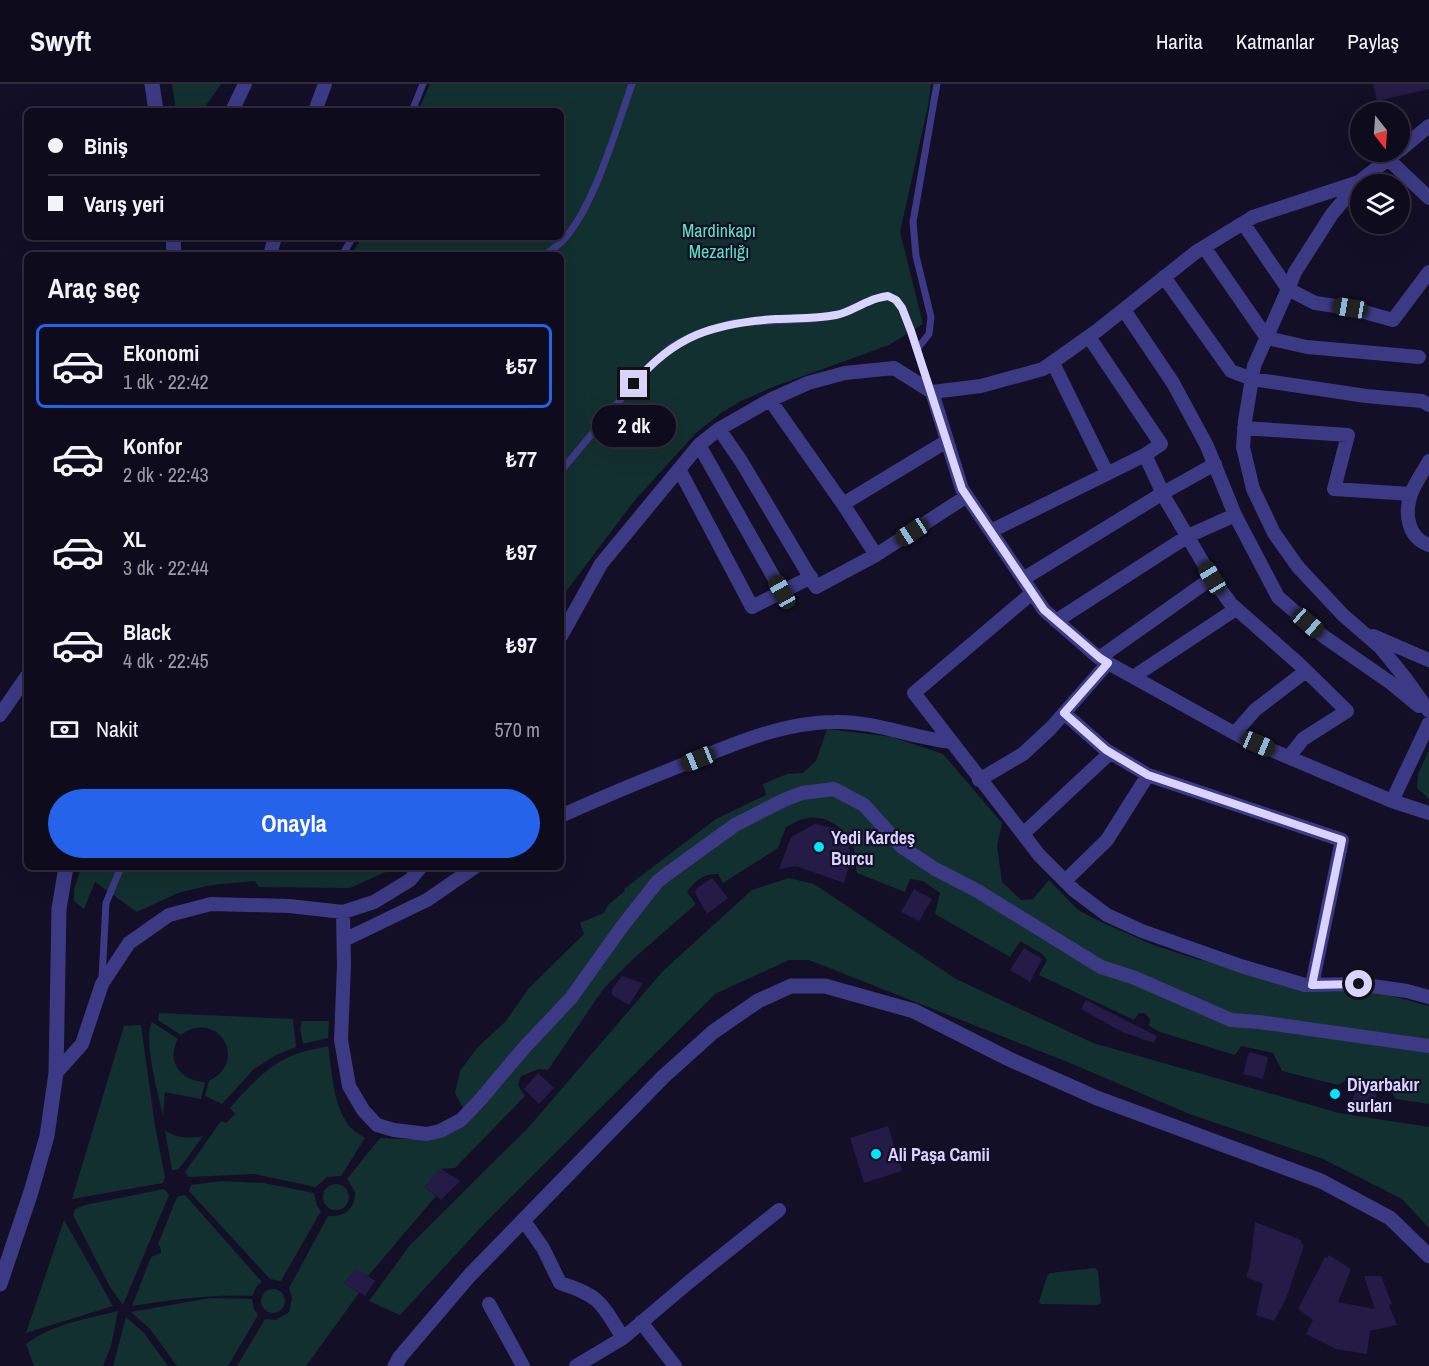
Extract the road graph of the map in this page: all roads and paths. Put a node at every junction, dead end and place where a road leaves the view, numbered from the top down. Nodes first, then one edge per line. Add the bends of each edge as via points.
1 (152, 84) edge
2 (245, 84) edge
3 (325, 84) edge
4 (423, 84) edge
5 (632, 84) edge
6 (937, 84) edge
7 (156, 108) edge
8 (233, 108) edge
9 (316, 108) edge
10 (413, 108) edge
11 (1429, 126) edge
12 (1410, 141) edge
13 (1384, 162) edge
14 (1402, 162) edge
15 (1369, 174) edge
16 (1350, 185) edge
17 (1350, 193) edge
18 (1429, 198) edge
19 (1243, 223) junction
20 (564, 240) edge
21 (564, 240) edge
22 (1204, 247) junction
23 (549, 252) edge
24 (1429, 272) edge
25 (1164, 277) junction
26 (1287, 289) junction
27 (1124, 310) junction
28 (1089, 337) junction
29 (1267, 338) junction
30 (917, 349) junction
31 (1419, 357) dead end
32 (1053, 363) junction
33 (1252, 379) junction
34 (932, 392) junction
35 (770, 400) junction
36 (1429, 405) edge
37 (1244, 428) junction
38 (719, 429) junction
39 (947, 441) junction
40 (699, 445) junction
41 (1145, 455) junction
42 (1429, 461) edge
43 (1215, 464) junction
44 (564, 467) edge
45 (679, 469) junction
46 (1107, 473) junction
47 (1163, 493) junction
48 (1411, 494) junction
49 (967, 496) junction
50 (843, 504) junction
51 (1236, 515) junction
52 (991, 531) junction
53 (1188, 536) junction
54 (1429, 545) edge
55 (876, 555) junction
56 (811, 577) junction
57 (1212, 578) junction
58 (1023, 579) junction
59 (782, 592) junction
60 (1032, 593) junction
61 (1236, 609) junction
62 (1056, 621) junction
63 (1359, 629) junction
64 (564, 631) edge
65 (1429, 660) edge
66 (1104, 661) junction
67 (1306, 671) junction
68 (1133, 677) junction
69 (24, 680) edge
70 (1429, 712) edge
71 (1064, 713) junction
72 (0, 715) edge
73 (1429, 723) edge
74 (1235, 733) junction
75 (951, 742) junction
76 (1110, 753) junction
77 (1289, 757) junction
78 (1148, 775) junction
79 (980, 780) junction
80 (1392, 801) junction
81 (1429, 813) edge
82 (564, 815) edge
83 (1023, 834) junction
84 (66, 870) edge
85 (120, 870) edge
86 (418, 870) edge
87 (471, 870) edge
88 (1065, 881) junction
89 (343, 912) junction
90 (344, 940) junction
91 (102, 984) junction
92 (1312, 985) junction
93 (1429, 997) edge
94 (1429, 1047) edge
95 (56, 1073) junction
96 (779, 1210) dead end
97 (524, 1221) junction
98 (1429, 1256) edge
99 (0, 1284) edge
100 (489, 1304) dead end
101 (641, 1322) junction
102 (622, 1338) junction
103 (401, 1363) edge
104 (523, 1366) edge
105 (576, 1366) edge
106 (675, 1366) edge

1 - 7 street
2 - 8 street
3 - 9 street
4 - 10 lane
5 - 20 lane via 600,172 581,215
6 - 30 lane via 913,222 916,256 931,317 929,334
11 - 12 street
13 - 15 street
14 - 18 street
16 - 19 street
17 - 26 street via 1332,214
19 - 22 street
19 - 26 street
21 - 23 lane
22 - 25 street
22 - 29 street
24 - 26 street via 1393,320 1315,303
25 - 27 street
25 - 33 street via 1231,371
26 - 29 street
27 - 28 street
27 - 43 street via 1173,383
28 - 32 street
28 - 41 street via 1161,444
29 - 31 street via 1307,347
29 - 33 street
30 - 34 lane
30 - 44 lane via 902,308 888,296 840,314 732,323 696,334 671,347 646,369
32 - 34 street via 981,386
32 - 46 street
33 - 36 street via 1422,400
33 - 37 street
34 - 35 street via 894,368 845,373 808,383
34 - 39 street
35 - 38 street
35 - 50 street
37 - 48 street via 1348,435 1334,489
37 - 63 street via 1243,447 1253,489 1274,533 1298,567
38 - 40 street
38 - 56 street
39 - 49 street
39 - 50 street
40 - 45 street
40 - 59 street
41 - 46 street
41 - 47 street
42 - 48 street
43 - 47 street
43 - 51 street
45 - 59 street via 752,608
45 - 64 street via 601,564
46 - 52 street
47 - 53 street
47 - 58 street
48 - 54 street via 1407,513 1410,529 1419,542
49 - 52 street
49 - 55 street
50 - 55 street
51 - 53 street
51 - 70 street via 1278,597 1323,636
52 - 58 street
53 - 57 street
53 - 62 street
55 - 56 street via 816,587
56 - 59 street
57 - 61 street
57 - 66 street
58 - 60 street
60 - 62 street
60 - 75 street via 915,693
61 - 67 street
61 - 68 street
62 - 66 street
63 - 65 street
63 - 70 street via 1381,648
66 - 68 street
66 - 71 street
67 - 74 street via 1255,710
67 - 77 street via 1347,711 1303,739
68 - 74 street
69 - 72 street
71 - 76 street
71 - 79 street via 1023,754
73 - 80 street
74 - 77 street
75 - 79 street
75 - 82 street via 836,722 795,725 724,748
76 - 78 street
76 - 83 street
77 - 80 street
78 - 88 street via 1107,840
78 - 92 street via 1342,840
79 - 83 street
80 - 81 street
83 - 88 street
84 - 95 street via 59,909
85 - 91 lane via 106,903
86 - 89 street via 410,880 374,902
87 - 90 street via 428,900
88 - 92 street via 1107,915 1142,931 1241,966
89 - 90 street
89 - 91 street via 211,904 169,915 129,943
90 - 94 street via 342,1040 356,1101 377,1125 410,1133 440,1131 461,1120 571,998 657,882 735,825 802,793 834,789 864,805 902,847 935,869 1101,967 1231,1020
91 - 95 street via 82,1044
92 - 93 street via 1359,984
95 - 99 street via 47,1136
96 - 101 street
97 - 98 street via 663,1077 713,1032 758,1001 791,986 825,986 914,1011 1097,1098 1321,1181 1390,1218
97 - 102 street via 560,1283 591,1294 602,1303
97 - 103 street via 470,1275
100 - 104 street
101 - 102 street
101 - 106 street
102 - 105 street

